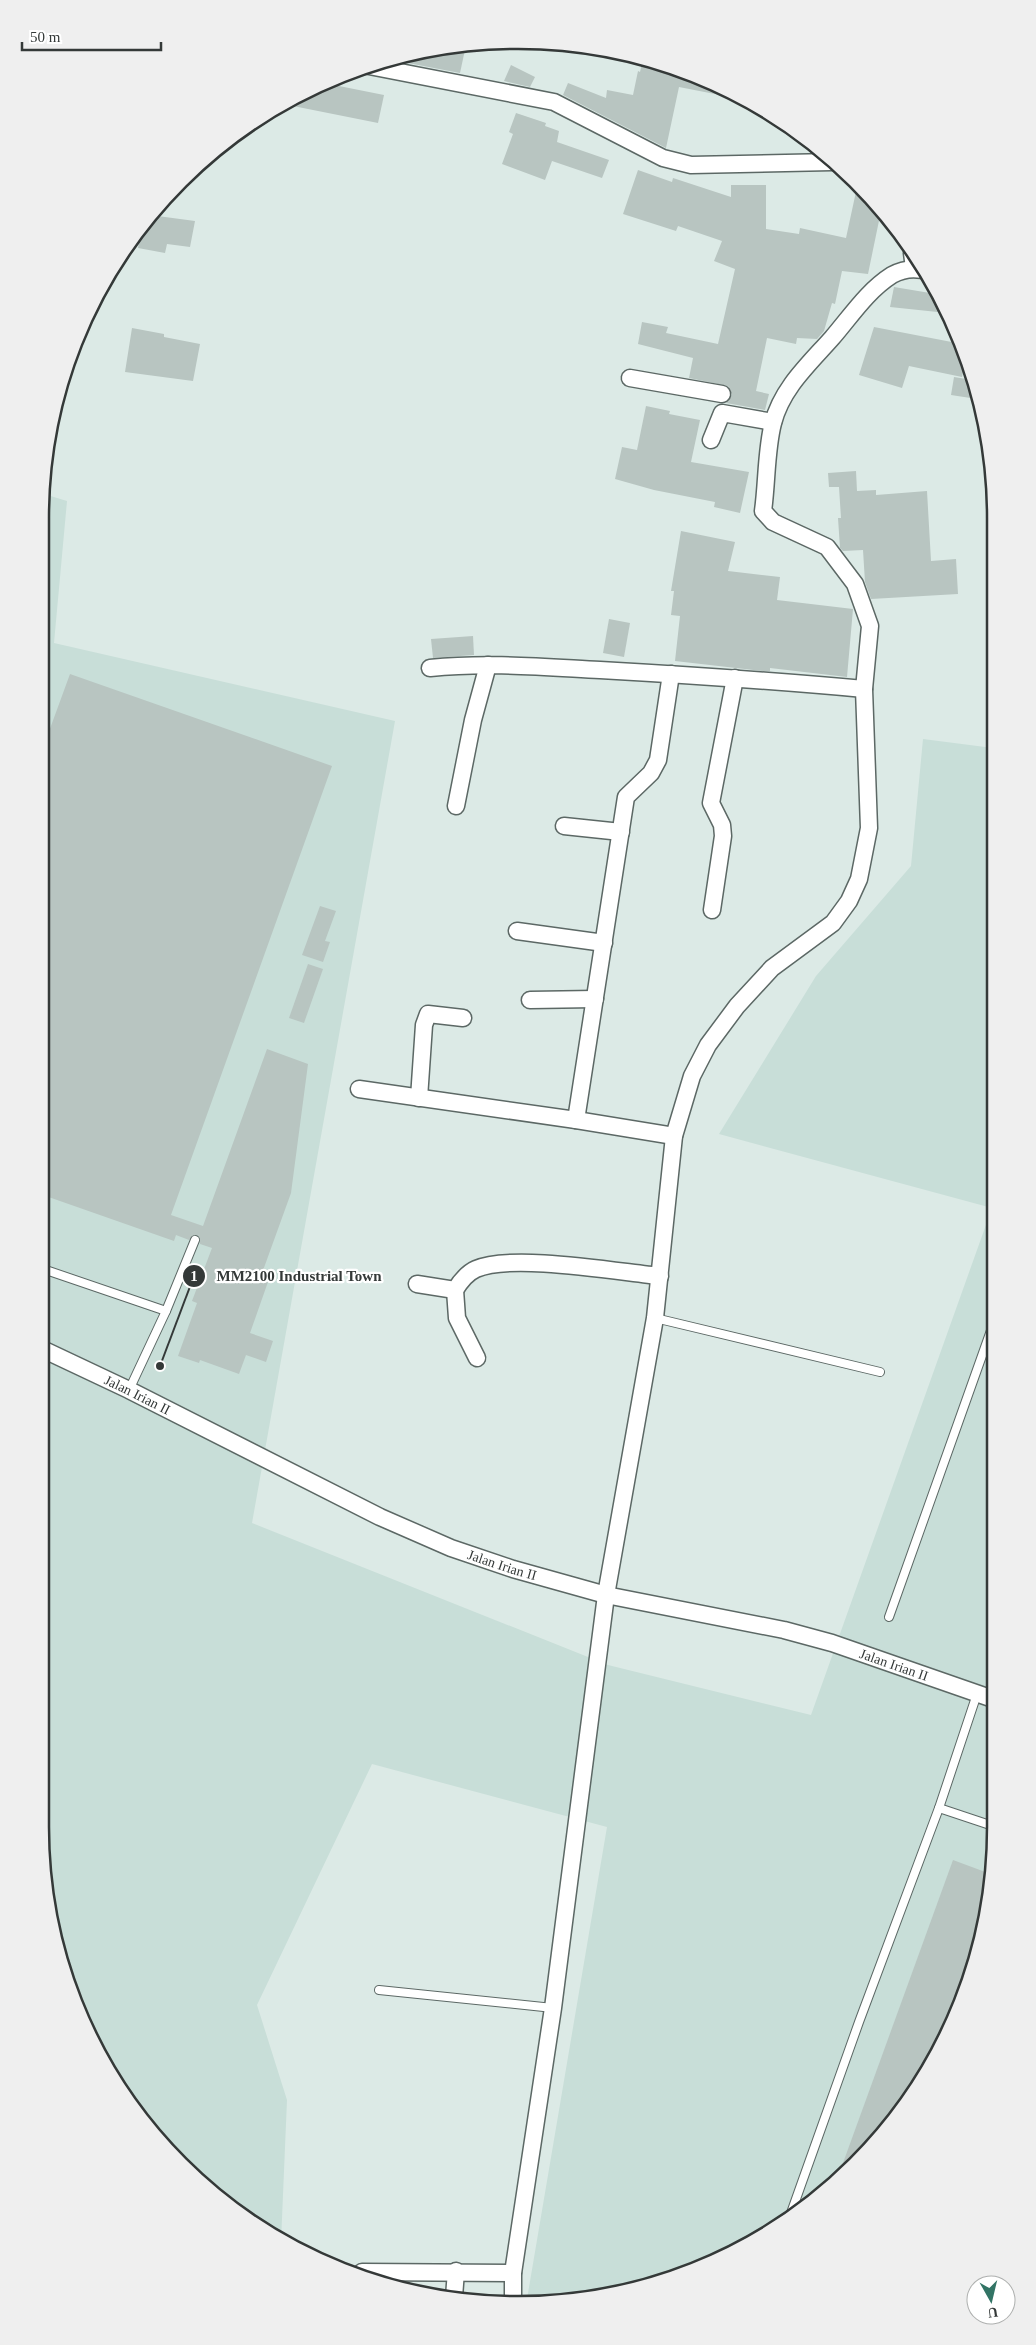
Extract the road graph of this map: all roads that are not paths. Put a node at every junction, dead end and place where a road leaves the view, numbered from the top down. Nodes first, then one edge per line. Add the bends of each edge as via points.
1 (384, 69) edge
2 (824, 162) edge
3 (913, 265) edge
4 (630, 378) dead end
5 (722, 413) junction
6 (773, 422) junction
7 (711, 440) dead end
8 (488, 665) junction
9 (430, 668) dead end
10 (671, 674) junction
11 (735, 678) junction
12 (864, 689) junction
13 (456, 806) dead end
14 (564, 826) dead end
15 (621, 832) junction
16 (712, 910) dead end
17 (517, 931) dead end
18 (604, 943) junction
19 (595, 999) junction
20 (530, 1000) dead end
21 (463, 1018) dead end
22 (359, 1090) dead end
23 (419, 1098) junction
24 (576, 1120) junction
25 (674, 1136) junction
26 (195, 1240) dead end
27 (49, 1271) edge
28 (660, 1276) junction
29 (417, 1284) dead end
30 (455, 1290) junction
31 (166, 1311) junction
32 (655, 1318) junction
33 (987, 1342) edge
34 (49, 1352) edge
35 (477, 1358) dead end
36 (880, 1372) dead end
37 (128, 1390) junction
38 (606, 1595) junction
39 (889, 1617) dead end
40 (977, 1694) junction
41 (987, 1697) edge
42 (939, 1808) junction
43 (987, 1824) edge
44 (379, 1990) dead end
45 (553, 2008) junction
46 (793, 2207) edge
47 (456, 2271) junction
48 (373, 2273) edge
49 (513, 2273) junction
50 (454, 2292) edge
51 (513, 2296) edge

1 - 2 street via 554,102 662,158 691,165
3 - 6 street via 870,292 787,390
4 - 5 street via 722,386
5 - 6 street
5 - 7 street
6 - 12 street via 763,510 774,522 827,547 855,584 870,626
8 - 9 street
8 - 10 street
8 - 13 street
10 - 11 street
10 - 15 street via 658,760 651,774 626,796
11 - 12 street
11 - 16 street via 711,802 723,836
12 - 25 street via 869,828 859,879 849,901 833,923 772,968 737,1006 708,1045 692,1076
14 - 15 street
15 - 18 street
17 - 18 street
18 - 19 street
19 - 20 street
19 - 24 street
21 - 23 street via 428,1014 424,1025
22 - 23 street
23 - 24 street
24 - 25 street
25 - 28 street
26 - 31 lane
27 - 31 lane
28 - 30 street via 532,1263 500,1263 476,1269 460,1281
28 - 32 street
29 - 30 street
30 - 35 street via 457,1318
31 - 37 lane
32 - 36 lane
32 - 38 street
33 - 39 lane
34 - 37 street, Jalan Irian II
37 - 38 street, Jalan Irian II via 380,1517 451,1548
38 - 40 street, Jalan Irian II via 784,1630 832,1643
38 - 45 street
40 - 41 street, Jalan Irian II
40 - 42 lane
42 - 43 lane
42 - 46 lane
44 - 45 lane
45 - 49 street
47 - 48 street
47 - 49 street
47 - 50 street
49 - 51 street

